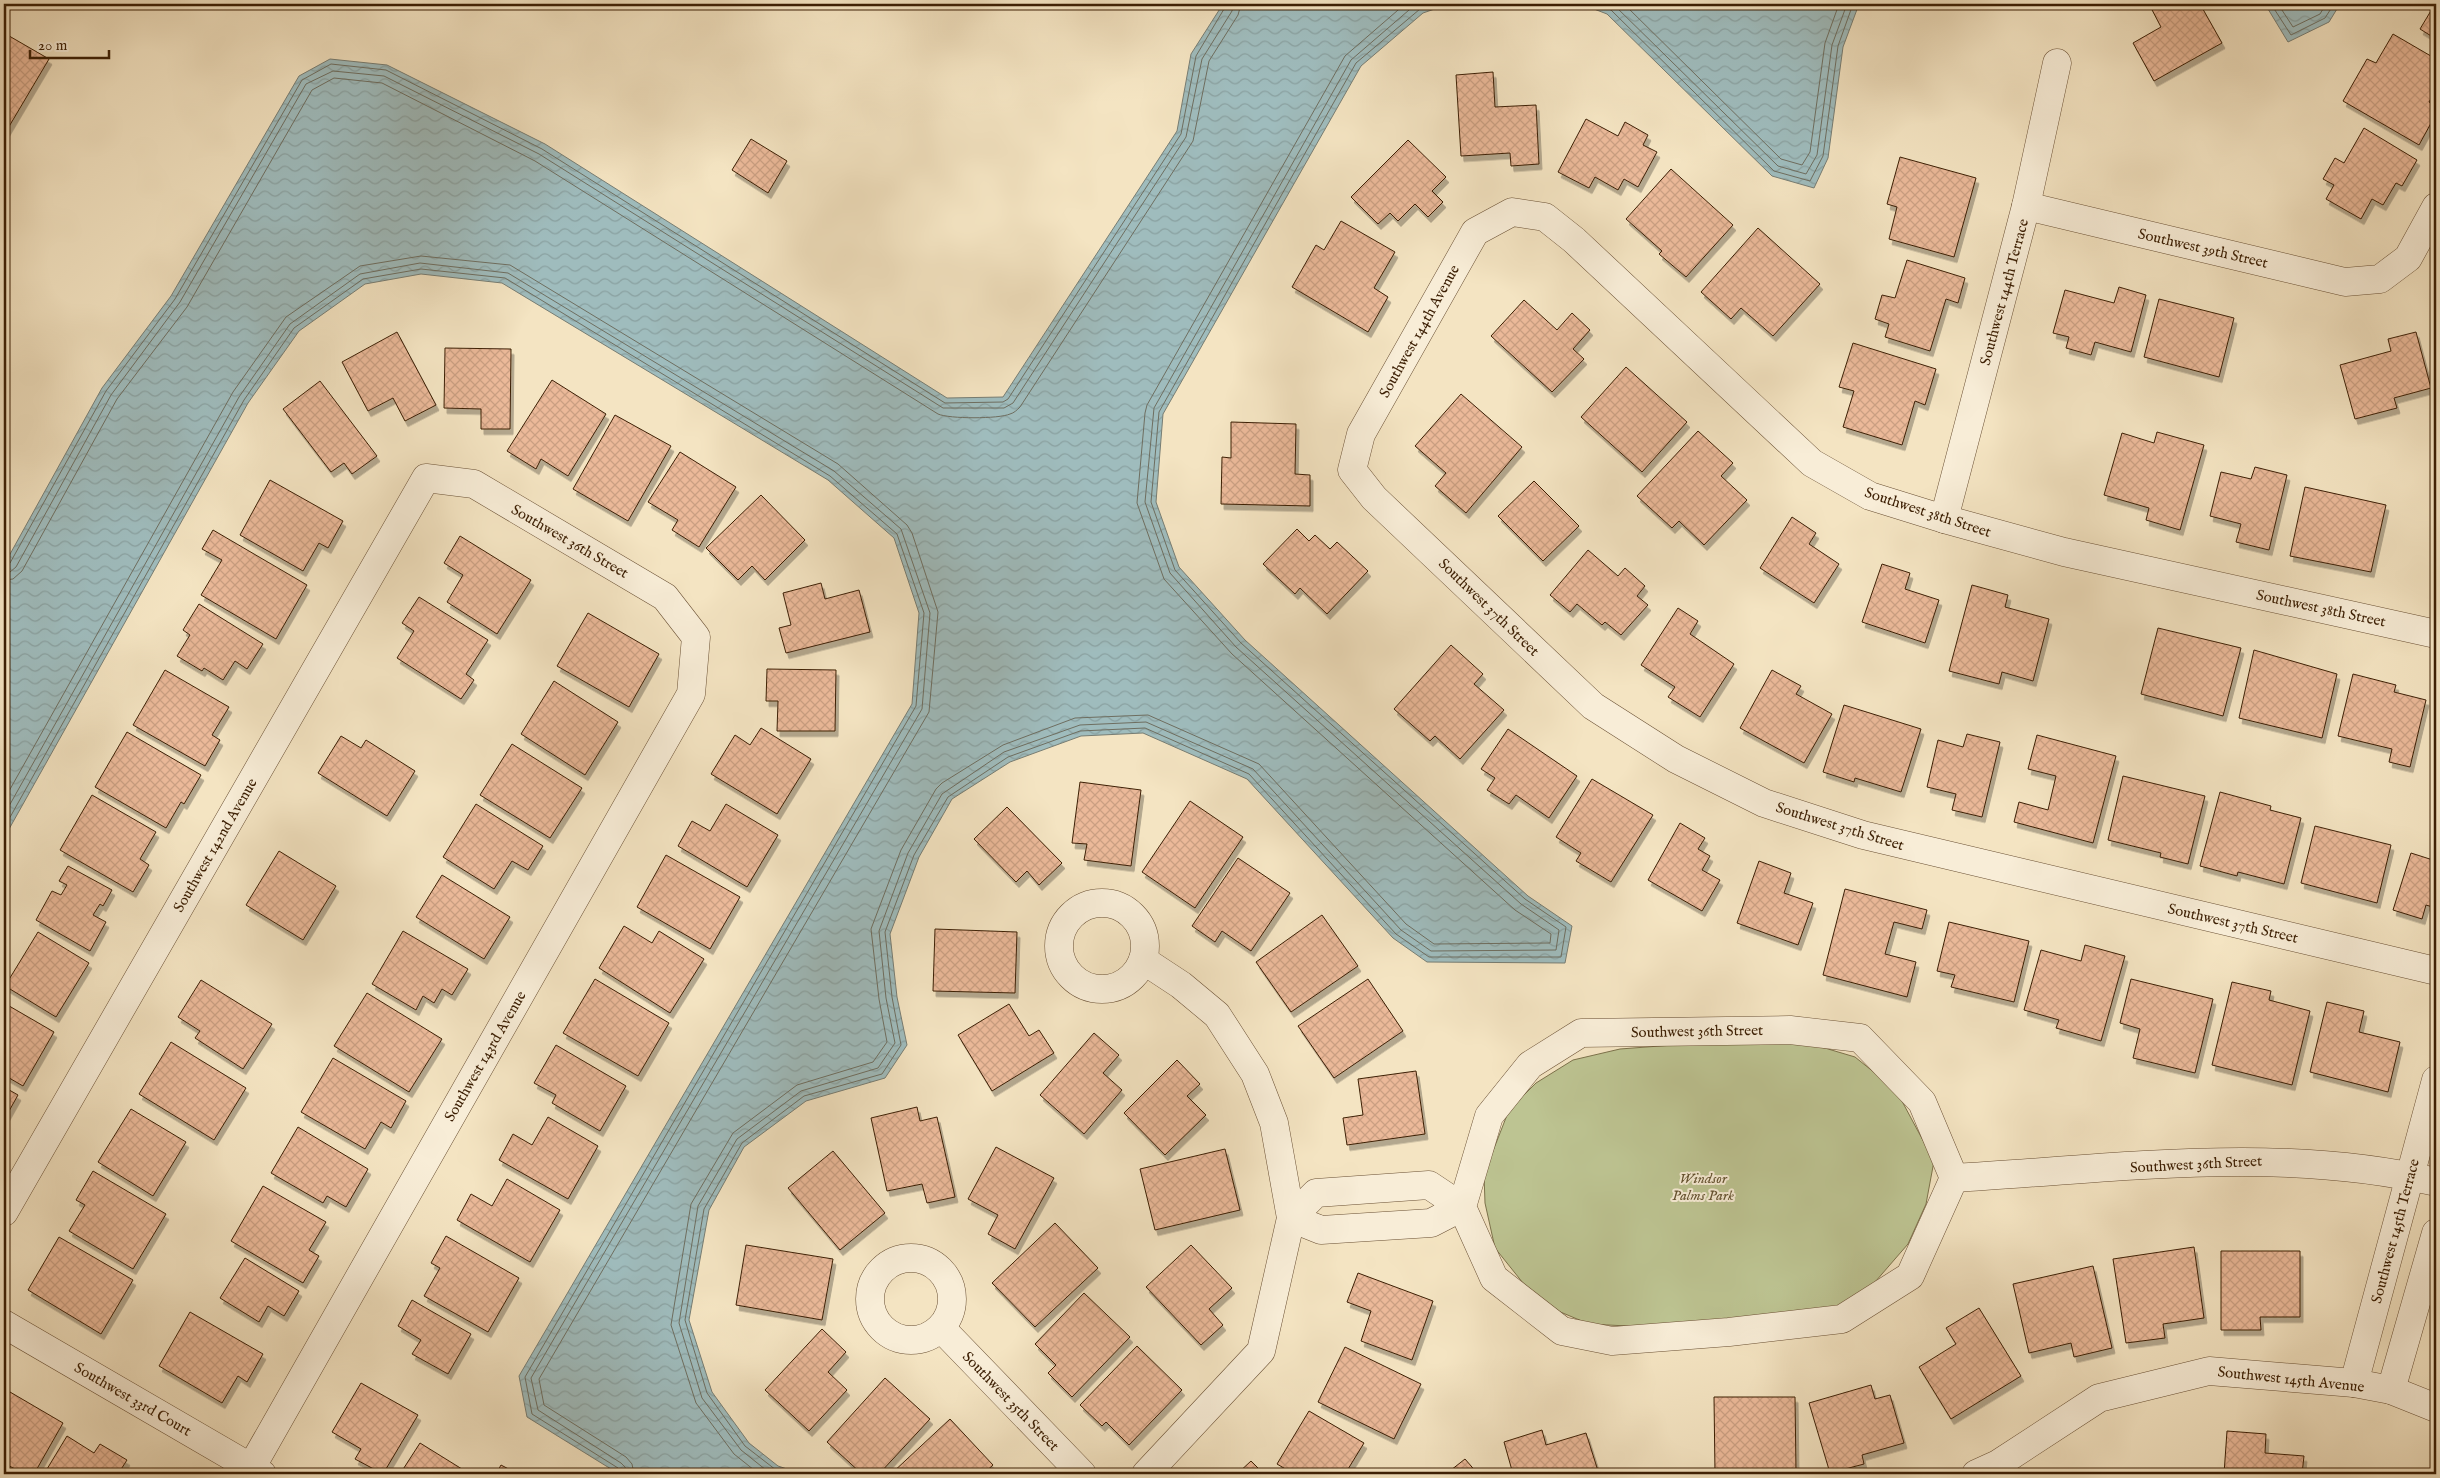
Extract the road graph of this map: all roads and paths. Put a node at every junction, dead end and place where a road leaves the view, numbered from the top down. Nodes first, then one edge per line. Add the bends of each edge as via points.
1 (2057, 63) dead end
2 (2026, 206) junction
3 (2436, 207) edge
4 (1512, 212) joint
5 (1352, 470) joint
6 (426, 478) joint
7 (1944, 519) junction
8 (2436, 634) edge
9 (696, 637) joint
10 (1143, 960) dead end
11 (2436, 971) edge
12 (2436, 1080) edge
13 (1954, 1178) junction
14 (2423, 1179) edge
15 (1462, 1207) junction
16 (4, 1212) edge
17 (1291, 1218) junction
18 (2436, 1233) edge
19 (4, 1324) edge
20 (941, 1328) dead end
21 (2354, 1383) junction
22 (2391, 1390) junction
23 (2436, 1408) edge
24 (256, 1471) edge
25 (1082, 1474) edge
26 (1146, 1474) edge
27 (1976, 1474) edge

1 - 2 street, Southwest 144th Terrace
2 - 3 street, Southwest 39th Street via 2345,282 2380,279 2408,258
2 - 7 street, Southwest 144th Terrace
4 - 5 street, Southwest 144th Avenue via 1476,232 1361,434
4 - 7 street, Southwest 38th Street via 1545,217 1574,240 1812,464 1870,496
5 - 11 street, Southwest 37th Street via 1374,498 1593,706 1676,759 1764,803 1863,835
6 - 9 street, Southwest 36th Street via 474,484 665,597
6 - 16 street, Southwest 142nd Avenue
7 - 8 street, Southwest 38th Street via 2064,552
9 - 24 street, Southwest 143rd Avenue via 691,694
10 - 17 street via 1181,985 1217,1015 1255,1074 1274,1123
12 - 14 street, Southwest 145th Terrace
13 - 14 street, Southwest 36th Street via 2277,1161
13 - 15 street via 1910,1276 1842,1319 1612,1341 1562,1331 1494,1278
13 - 15 street, Southwest 36th Street via 1922,1102 1860,1038 1790,1030 1581,1033 1530,1065 1489,1116
14 - 21 street, Southwest 145th Terrace
15 - 17 street via 1432,1223 1422,1224 1321,1230
15 - 17 street via 1429,1184 1316,1193
17 - 26 street via 1261,1351
18 - 22 street
19 - 24 street, Southwest 33rd Court
20 - 25 street, Southwest 35th Street
21 - 22 street, Southwest 145th Avenue
21 - 27 street, Southwest 145th Avenue via 2208,1371 2099,1398 1998,1464
22 - 23 street, Southwest 145th Avenue

